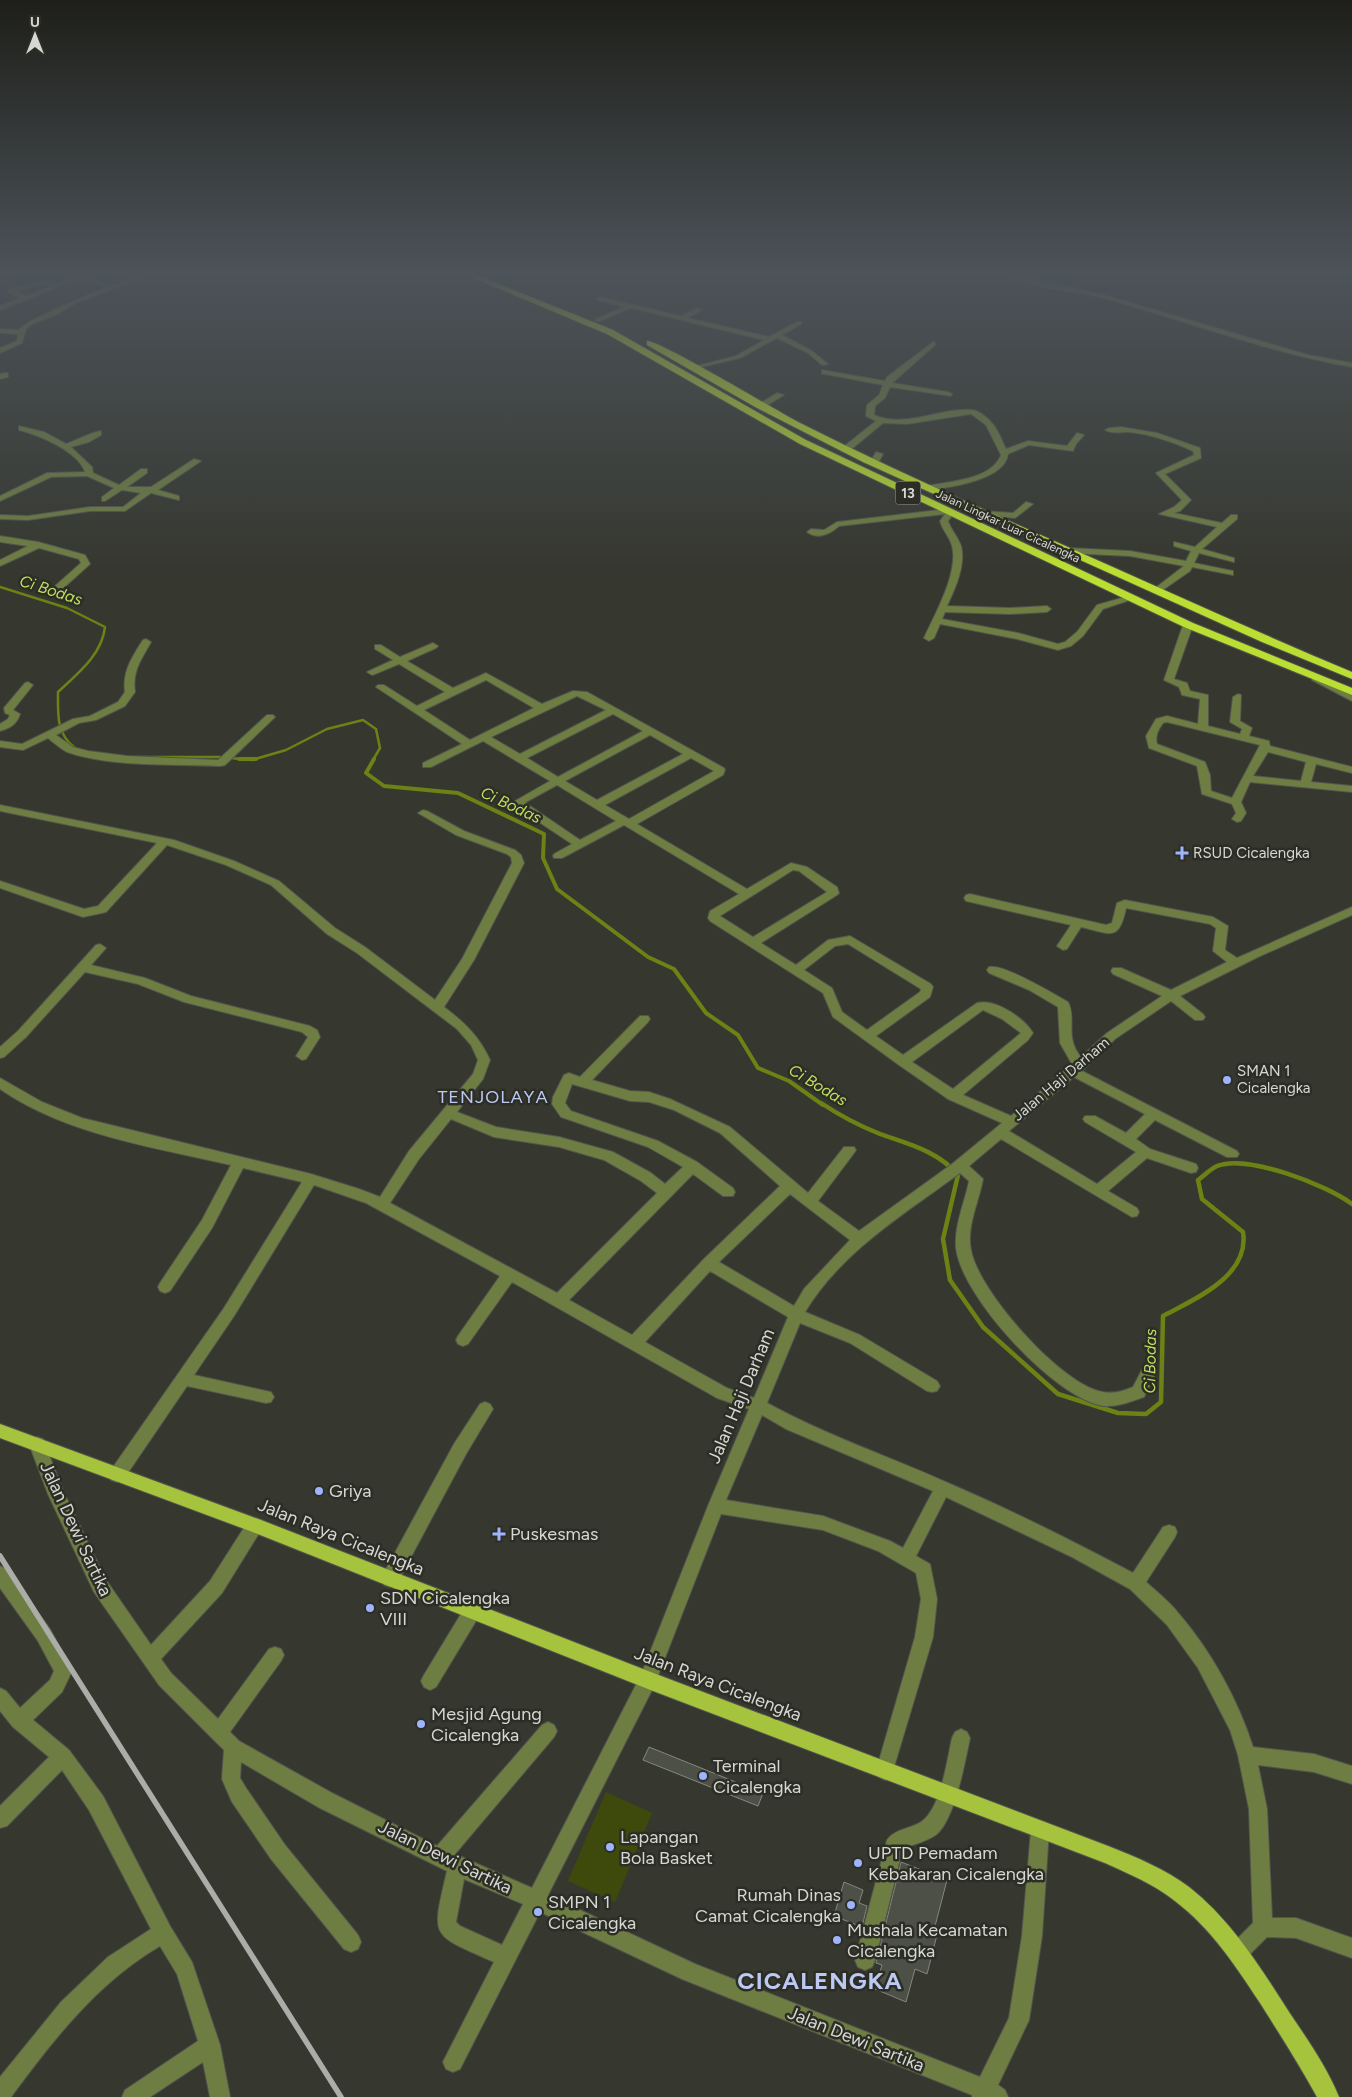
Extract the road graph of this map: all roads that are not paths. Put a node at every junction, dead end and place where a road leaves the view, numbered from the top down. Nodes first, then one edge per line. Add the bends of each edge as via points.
1 (682, 373) edge
2 (703, 373) edge
3 (844, 373) edge
4 (899, 373) edge
5 (887, 383) junction
6 (948, 394) dead end
7 (780, 395) dead end
8 (760, 406) junction
9 (880, 422) junction
10 (22, 428) dead end
11 (1109, 430) dead end
12 (98, 434) dead end
13 (1080, 435) dead end
14 (66, 446) junction
15 (845, 450) junction
16 (1004, 453) junction
17 (197, 461) dead end
18 (144, 471) dead end
19 (89, 474) junction
20 (121, 487) junction
21 (930, 488) junction
22 (150, 490) junction
23 (176, 498) dead end
24 (0, 499) edge
25 (105, 499) dead end
26 (1029, 504) dead end
27 (948, 512) junction
28 (984, 513) junction
29 (1234, 516) dead end
30 (0, 517) edge
31 (1224, 526) junction
32 (811, 532) dead end
33 (0, 540) edge
34 (1178, 544) dead end
35 (38, 546) junction
36 (1196, 550) junction
37 (1069, 551) junction
38 (1231, 560) dead end
39 (0, 564) edge
40 (1189, 564) junction
41 (1230, 572) dead end
42 (57, 589) dead end
43 (1157, 591) junction
44 (1132, 598) junction
45 (941, 609) junction
46 (1047, 609) dead end
47 (936, 621) junction
48 (1188, 625) junction
49 (929, 638) dead end
50 (146, 642) dead end
51 (433, 646) dead end
52 (378, 647) dead end
53 (400, 660) junction
54 (372, 672) dead end
55 (1305, 672) junction
56 (1352, 676) edge
57 (28, 685) dead end
58 (381, 687) dead end
59 (452, 692) junction
60 (1352, 692) edge
61 (1238, 697) dead end
62 (1352, 698) edge
63 (541, 708) junction
64 (416, 710) junction
65 (612, 711) junction
66 (270, 717) dead end
67 (1204, 727) junction
68 (0, 728) edge
69 (650, 732) junction
70 (51, 734) junction
71 (484, 737) junction
72 (1244, 737) junction
73 (0, 744) edge
74 (470, 744) junction
75 (1265, 748) junction
76 (692, 753) junction
77 (520, 758) junction
78 (1312, 760) junction
79 (427, 765) dead end
80 (1352, 770) edge
81 (1247, 779) junction
82 (556, 780) junction
83 (1305, 784) junction
84 (1352, 789) edge
85 (1236, 802) junction
86 (596, 805) junction
87 (0, 808) edge
88 (423, 813) dead end
89 (1237, 819) dead end
90 (625, 823) junction
91 (164, 841) junction
92 (580, 845) junction
93 (558, 856) dead end
94 (0, 884) edge
95 (747, 894) junction
96 (970, 898) dead end
97 (1352, 911) edge
98 (1079, 922) junction
99 (752, 943) junction
100 (1064, 946) dead end
101 (100, 948) dead end
102 (1236, 963) junction
103 (82, 967) junction
104 (993, 970) dead end
105 (796, 971) junction
106 (1118, 971) dead end
107 (1171, 995) junction
108 (437, 1007) junction
109 (1199, 1017) dead end
110 (644, 1019) dead end
111 (868, 1036) junction
112 (0, 1054) edge
113 (302, 1056) dead end
114 (903, 1062) junction
115 (1076, 1068) junction
116 (0, 1083) edge
117 (582, 1083) junction
118 (953, 1096) junction
119 (1154, 1113) junction
120 (448, 1114) junction
121 (1090, 1119) dead end
122 (1011, 1121) junction
123 (1000, 1132) junction
124 (1126, 1140) junction
125 (849, 1150) dead end
126 (1145, 1152) junction
127 (1232, 1154) dead end
128 (238, 1163) junction
129 (692, 1166) junction
130 (958, 1166) junction
131 (1191, 1168) dead end
132 (311, 1179) junction
133 (789, 1186) junction
134 (1098, 1191) junction
135 (666, 1192) junction
136 (728, 1192) dead end
137 (810, 1201) junction
138 (382, 1203) junction
139 (1132, 1212) dead end
140 (859, 1238) junction
141 (709, 1263) junction
142 (509, 1275) junction
143 (165, 1287) dead end
144 (558, 1302) junction
145 (796, 1315) junction
146 (463, 1340) dead end
147 (633, 1344) junction
148 (1149, 1370) dead end
149 (184, 1379) junction
150 (932, 1386) dead end
151 (266, 1397) dead end
152 (759, 1406) junction
153 (485, 1408) dead end
154 (0, 1431) edge
155 (37, 1444) junction
156 (117, 1475) junction
157 (943, 1488) junction
158 (716, 1506) junction
159 (255, 1525) junction
160 (1168, 1532) dead end
161 (907, 1557) junction
162 (0, 1574) edge
163 (390, 1580) junction
164 (1136, 1583) junction
165 (473, 1610) junction
166 (275, 1655) dead end
167 (150, 1658) junction
168 (648, 1680) junction
169 (430, 1681) dead end
170 (0, 1697) edge
171 (19, 1721) junction
172 (548, 1731) dead end
173 (218, 1734) junction
174 (960, 1738) dead end
175 (233, 1747) junction
176 (1247, 1755) junction
177 (63, 1756) junction
178 (885, 1771) junction
179 (1352, 1775) edge
180 (947, 1794) junction
181 (0, 1819) edge
182 (1040, 1830) junction
183 (450, 1861) junction
184 (535, 1899) junction
185 (1263, 1927) junction
186 (163, 1933) junction
187 (351, 1942) dead end
188 (1352, 1948) edge
189 (1238, 1952) junction
190 (506, 1957) junction
191 (865, 1960) dead end
192 (210, 2045) junction
193 (453, 2062) dead end
194 (0, 2094) edge
195 (988, 2094) edge
196 (132, 2097) edge
197 (220, 2097) edge
198 (1329, 2097) edge

1 - 27 highway, Jalan Lingkar Luar Cicalengka / 13 via 803,442
2 - 8 highway, Jalan Lingkar Luar Cicalengka / 13
3 - 5 street
4 - 5 street
5 - 6 street
5 - 9 street via 882,396 871,405 869,414
7 - 8 street
8 - 15 highway, Jalan Lingkar Luar Cicalengka / 13
9 - 15 street
9 - 16 street via 973,412 989,424
10 - 14 street via 44,433
11 - 31 street via 1136,430 1172,439 1197,450 1198,456 1160,473 1187,500 1177,509 1162,514
12 - 14 street
13 - 16 street via 1070,449 1028,443
14 - 19 street via 89,468
15 - 21 highway, Jalan Lingkar Luar Cicalengka / 13 via 876,459
16 - 21 street via 1002,463 985,474
17 - 22 street
18 - 20 street
19 - 20 street via 96,481
19 - 24 street via 50,475
20 - 22 street
20 - 25 street
21 - 28 highway, Jalan Lingkar Luar Cicalengka / 13
22 - 23 street
22 - 30 street via 125,509 90,509 28,518
26 - 28 street via 1015,516
27 - 32 street via 837,524 826,533
27 - 44 highway, Jalan Lingkar Luar Cicalengka / 13
27 - 45 street via 945,527 957,546 958,557 954,578
28 - 37 highway, Jalan Lingkar Luar Cicalengka / 13
29 - 31 street
31 - 36 street
33 - 35 street
34 - 36 street
35 - 39 street
35 - 42 street via 78,555 85,561 86,564
36 - 38 street
36 - 40 street
37 - 40 street via 1116,552
37 - 43 highway, Jalan Lingkar Luar Cicalengka / 13
40 - 41 street
40 - 43 street via 1187,569
43 - 56 highway, Jalan Lingkar Luar Cicalengka / 13
44 - 47 street via 1100,607 1080,634 1068,644 1058,647
44 - 48 highway, Jalan Lingkar Luar Cicalengka / 13
45 - 46 street
45 - 47 street
47 - 49 street
48 - 55 highway, Jalan Lingkar Luar Cicalengka / 13
48 - 67 street via 1168,679 1184,684 1185,693 1205,697
50 - 70 street via 132,666 128,679 130,692 122,704
51 - 53 street
52 - 53 street
53 - 54 street
53 - 59 street
55 - 60 highway, Jalan Lingkar Luar Cicalengka / 13
55 - 62 street
57 - 68 street via 8,710 15,714 14,718
58 - 64 street
59 - 63 street via 486,676
59 - 64 street
61 - 72 street via 1235,722 1247,728
63 - 65 street via 576,694 592,697
63 - 71 street
64 - 74 street
65 - 69 street
65 - 77 street
66 - 70 street via 221,762 98,756 73,751
67 - 72 street
67 - 85 street via 1163,719 1152,734 1151,742 1153,746 1198,761 1203,767 1206,792
69 - 76 street
69 - 82 street
70 - 73 street via 23,748
71 - 74 street
71 - 77 street
72 - 75 street via 1265,743
74 - 79 street
75 - 78 street
75 - 81 street
76 - 86 street
76 - 90 street via 719,767 719,773
77 - 82 street
78 - 80 street
78 - 83 street
81 - 83 street
81 - 85 street
82 - 86 street
82 - 92 street via 519,804
83 - 84 street
85 - 89 street via 1241,813
86 - 90 street
87 - 91 street
88 - 108 street via 460,833 510,852 518,859 500,902
90 - 92 street
90 - 95 street
91 - 94 street via 102,909 83,913
91 - 108 street via 230,863 275,883 331,931
92 - 93 street
95 - 99 street via 713,916
95 - 99 street via 791,866 804,869 833,889 833,893
96 - 98 street
97 - 102 street, Jalan Haji Darham
98 - 100 street
98 - 102 street via 1112,929 1117,925 1121,906 1129,904 1217,922 1222,926 1219,952
99 - 105 street
101 - 103 street
102 - 107 street, Jalan Haji Darham
103 - 112 street
103 - 113 street via 141,981 188,999 306,1029 314,1037
104 - 115 street via 1064,1005 1065,1042
105 - 111 street via 828,992 837,1014
105 - 111 street via 832,943 850,940 927,987 926,994
106 - 107 street
107 - 109 street
107 - 115 street, Jalan Haji Darham via 1111,1036
108 - 120 street via 461,1026 476,1043 484,1060 479,1076
110 - 117 street
111 - 114 street
114 - 118 street
114 - 118 street via 981,1006 993,1009 1023,1027 1024,1037
115 - 119 street
115 - 122 street, Jalan Haji Darham
116 - 128 street via 28,1103 56,1114
117 - 129 street via 569,1078 559,1097 560,1109 639,1138
117 - 133 street via 630,1096 649,1097 679,1107 725,1130
118 - 122 street
119 - 124 street
119 - 127 street
120 - 135 street via 494,1132 559,1142 608,1156 646,1176
120 - 138 street via 414,1155
121 - 124 street
122 - 123 street, Jalan Haji Darham
123 - 130 street, Jalan Haji Darham
123 - 134 street
124 - 126 street
125 - 137 street
126 - 131 street
126 - 134 street
128 - 132 street
128 - 143 street via 207,1224
129 - 135 street
129 - 136 street
130 - 140 street, Jalan Haji Darham
130 - 148 street via 976,1179 964,1231 965,1257 991,1306 1010,1328 1054,1371 1083,1393 1101,1399 1121,1398 1139,1392
132 - 138 street
132 - 149 street
133 - 137 street
133 - 141 street
134 - 139 street
135 - 144 street
137 - 140 street
138 - 142 street
140 - 145 street, Jalan Haji Darham via 808,1294
141 - 145 street
141 - 147 street
142 - 144 street
142 - 146 street
144 - 147 street
145 - 150 street via 855,1339
145 - 152 street, Jalan Haji Darham
147 - 152 street via 722,1393
149 - 151 street
149 - 156 street
152 - 157 street via 791,1424
152 - 158 street, Jalan Haji Darham
153 - 163 street
154 - 155 main road, Jalan Raya Cicalengka
155 - 156 main road, Jalan Raya Cicalengka
155 - 167 street, Jalan Dewi Sartika via 56,1494 100,1586
156 - 159 main road, Jalan Raya Cicalengka
157 - 161 street
157 - 164 street
158 - 161 street via 823,1523
158 - 168 street, Jalan Haji Darham
159 - 163 main road, Jalan Raya Cicalengka
159 - 167 street via 216,1586
160 - 164 street
161 - 178 street via 924,1569 929,1599 924,1637
162 - 171 street via 44,1635 63,1671 56,1686
163 - 165 main road, Jalan Raya Cicalengka
164 - 176 street via 1172,1619 1204,1662 1232,1712
165 - 168 main road, Jalan Raya Cicalengka
165 - 169 street
166 - 173 street
167 - 173 street, Jalan Dewi Sartika via 165,1679
168 - 178 main road, Jalan Raya Cicalengka
168 - 184 street, Jalan Haji Darham
170 - 171 street
171 - 177 street
172 - 183 street
173 - 175 street, Jalan Dewi Sartika
174 - 180 street
175 - 183 street, Jalan Dewi Sartika via 325,1800
175 - 187 street via 231,1779 243,1802 278,1852
176 - 179 street via 1314,1763
176 - 185 street via 1258,1809
177 - 181 street
177 - 186 street via 96,1803
178 - 180 main road, Jalan Raya Cicalengka
180 - 182 main road, Jalan Raya Cicalengka
180 - 191 street via 932,1825 898,1841
182 - 189 main road, Jalan Raya Cicalengka via 1148,1873 1182,1894
182 - 195 street via 1032,1936 1019,2020
183 - 184 street, Jalan Dewi Sartika
183 - 190 street via 447,1926 453,1932
184 - 190 street, Jalan Haji Darham
184 - 195 street, Jalan Dewi Sartika via 690,1972
185 - 188 street via 1296,1928
185 - 189 street
186 - 192 street via 185,1969
186 - 194 street via 116,1963 86,1990
189 - 198 main road, Jalan Raya Cicalengka
190 - 193 street, Jalan Haji Darham
192 - 196 street
192 - 197 street

